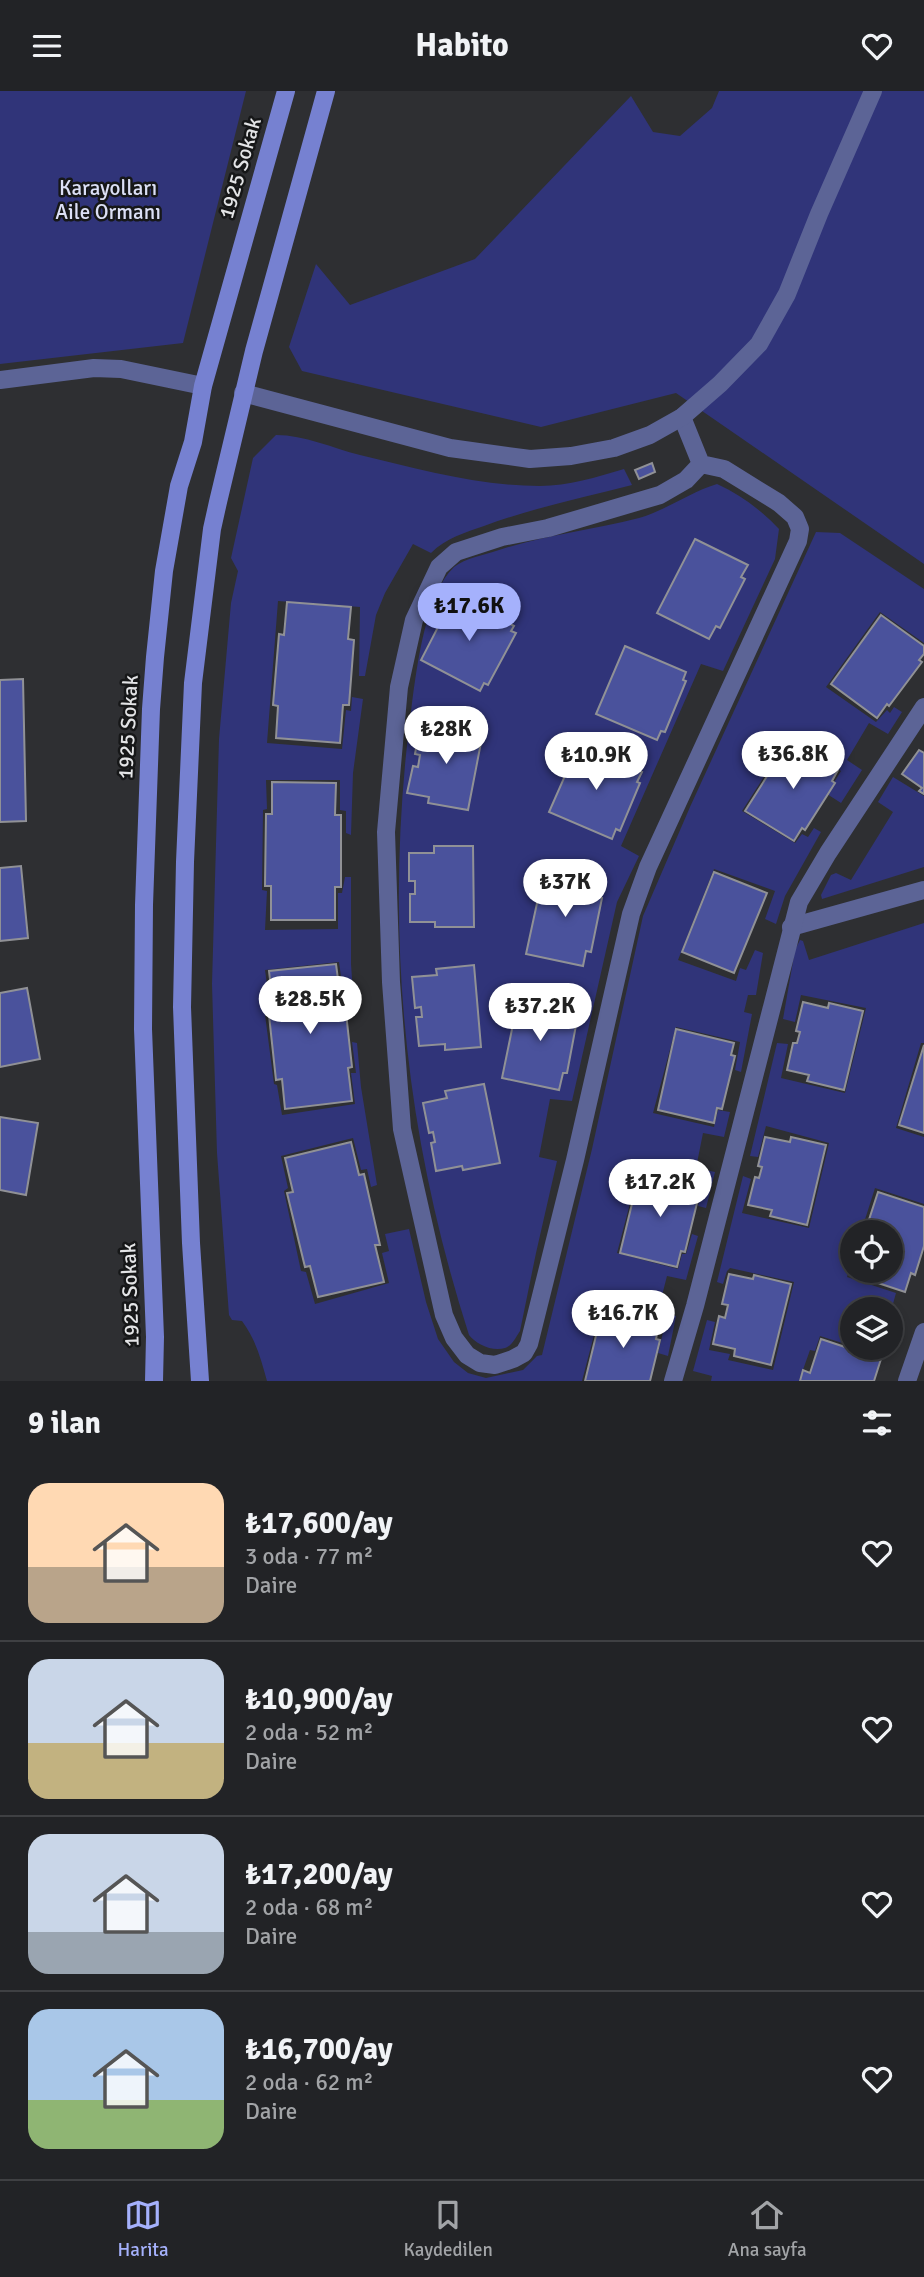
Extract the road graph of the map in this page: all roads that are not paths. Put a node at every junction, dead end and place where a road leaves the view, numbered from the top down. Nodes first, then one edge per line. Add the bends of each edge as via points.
1 (286, 91) edge
2 (326, 91) edge
3 (873, 91) edge
4 (0, 380) edge
5 (203, 386) junction
6 (243, 393) junction
7 (682, 417) junction
8 (701, 464) junction
9 (924, 707) edge
10 (924, 890) edge
11 (791, 927) junction
12 (924, 1332) edge
13 (154, 1381) edge
14 (200, 1381) edge
15 (673, 1381) edge
16 (907, 1381) edge

1 - 5 main road, 1925 Sokak
2 - 6 main road
3 - 7 street via 787,294 759,344
4 - 5 street via 94,368
5 - 13 main road, 1925 Sokak via 164,571 151,709 143,1029
6 - 7 street via 450,448 530,459 614,448
6 - 14 main road via 212,529 189,750 182,1007
7 - 8 street
8 - 8 street via 724,469 779,503 800,529 631,914 528,1344 524,1353 513,1359 495,1365 480,1363 458,1346 444,1315 402,1129 386,832 398,687 414,620 439,567 456,552 660,495 686,480
9 - 11 street via 828,853 799,902
10 - 11 street
11 - 15 street
12 - 16 street

